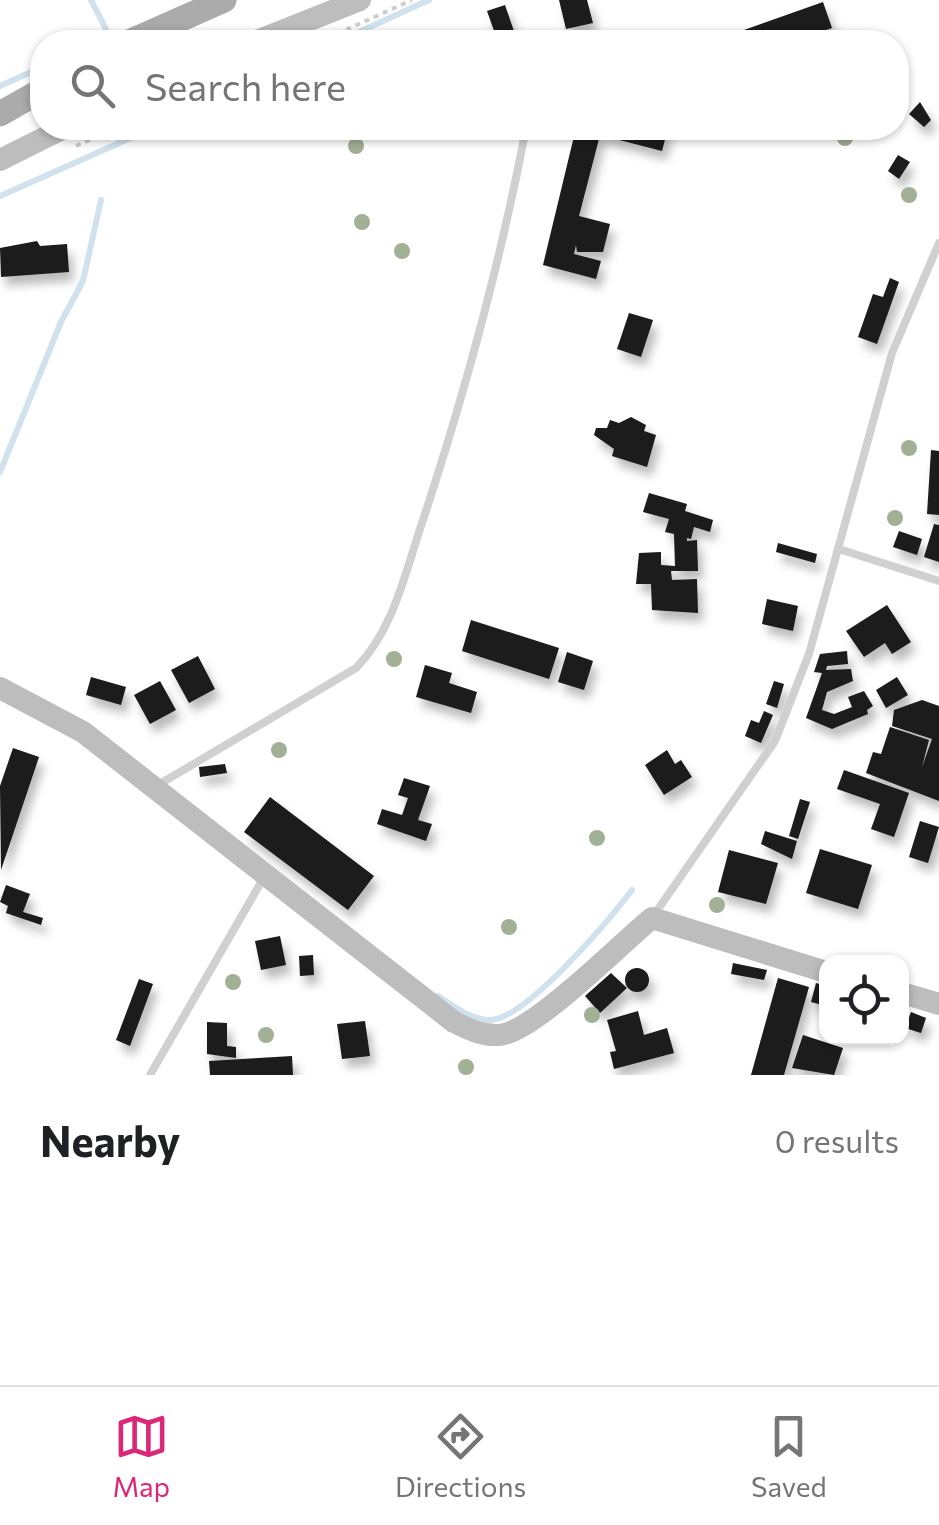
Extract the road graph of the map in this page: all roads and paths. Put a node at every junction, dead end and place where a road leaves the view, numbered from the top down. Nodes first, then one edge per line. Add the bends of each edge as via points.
1 (198, 0) edge
2 (224, 0) edge
3 (360, 0) edge
4 (160, 25) junction
5 (151, 30) edge
6 (284, 30) edge
7 (30, 97) edge
8 (0, 114) edge
9 (40, 140) edge
10 (524, 140) edge
11 (0, 160) edge
12 (939, 242) edge
13 (839, 549) junction
14 (939, 581) edge
15 (0, 688) edge
16 (152, 788) junction
17 (264, 878) junction
18 (652, 918) junction
19 (819, 970) edge
20 (909, 995) edge
21 (939, 1004) edge
22 (150, 1075) edge

1 - 4 street
2 - 4 main road
3 - 6 street
4 - 5 main road
7 - 8 main road
9 - 11 street
10 - 16 lane via 500,260 453,427 375,649 356,668
12 - 13 lane via 892,353
13 - 14 lane
13 - 18 lane via 776,742
15 - 16 street via 83,732
16 - 17 street
17 - 18 street via 454,1022 501,1035 527,1026
17 - 22 lane
18 - 19 street
20 - 21 street

